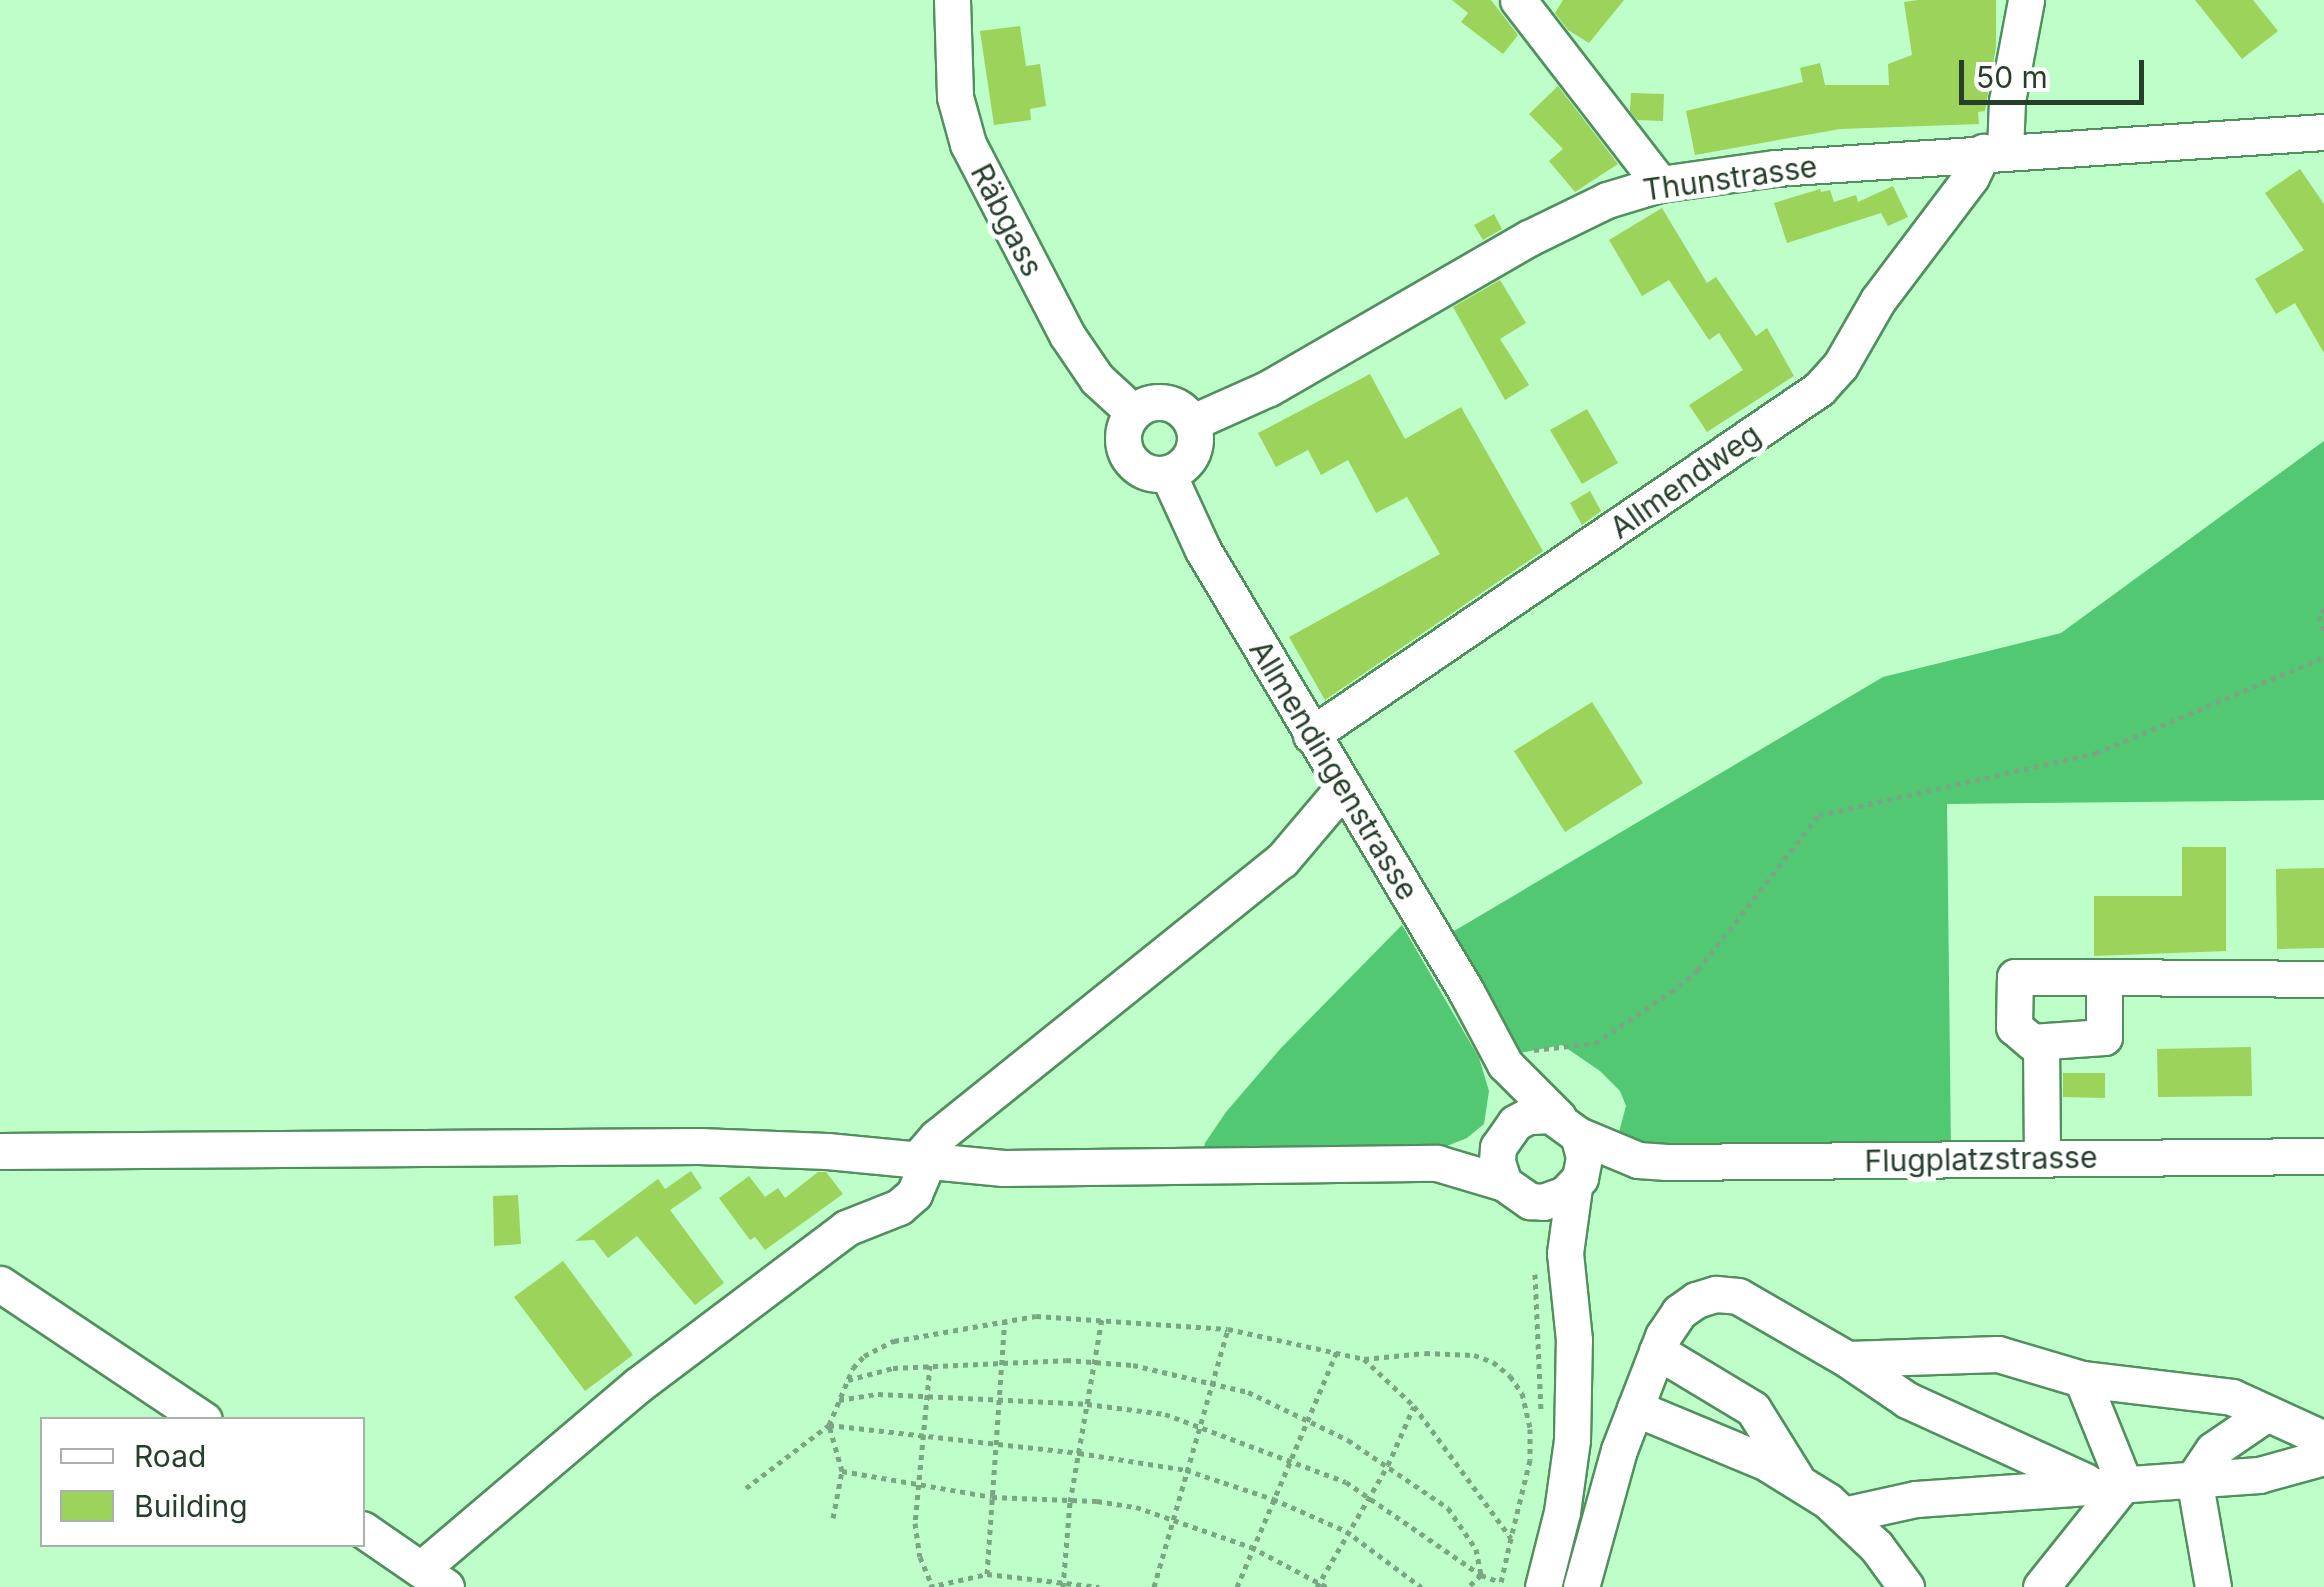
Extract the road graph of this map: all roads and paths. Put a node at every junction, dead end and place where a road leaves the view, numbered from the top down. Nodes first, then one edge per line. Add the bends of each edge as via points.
1 (952, 0) edge
2 (1518, 0) edge
3 (2026, 0) edge
4 (2324, 132) edge
5 (1994, 152) junction
6 (1660, 184) junction
7 (1133, 412) junction
8 (1193, 422) junction
9 (1168, 474) junction
10 (2324, 608) edge
11 (2324, 632) edge
12 (2324, 657) edge
13 (1311, 735) junction
14 (1344, 788) junction
15 (2104, 977) junction
16 (2324, 979) edge
17 (2041, 1042) junction
18 (1504, 1064) junction
19 (1568, 1126) junction
20 (1506, 1132) junction
21 (0, 1151) edge
22 (2324, 1156) edge
23 (2042, 1158) junction
24 (1638, 1160) junction
25 (921, 1162) junction
26 (1438, 1163) junction
27 (1576, 1184) junction
28 (1517, 1192) junction
29 (1550, 1257) junction
30 (0, 1284) edge
31 (1005, 1318) junction
32 (1102, 1318) junction
33 (1228, 1330) junction
34 (1337, 1351) junction
35 (1658, 1351) junction
36 (1364, 1359) junction
37 (1847, 1359) junction
38 (1095, 1362) junction
39 (1000, 1363) junction
40 (930, 1366) junction
41 (2082, 1379) junction
42 (1212, 1381) junction
43 (844, 1382) junction
44 (926, 1398) junction
45 (839, 1400) junction
46 (999, 1402) junction
47 (1086, 1404) junction
48 (1414, 1406) junction
49 (1636, 1408) junction
50 (2267, 1413) junction
51 (200, 1417) edge
52 (1310, 1419) junction
53 (1543, 1422) dead end
54 (1199, 1425) junction
55 (829, 1426) junction
56 (924, 1437) junction
57 (2324, 1439) edge
58 (996, 1445) junction
59 (1080, 1454) junction
60 (2324, 1457) edge
61 (1290, 1458) junction
62 (1388, 1465) junction
63 (1186, 1470) junction
64 (842, 1471) junction
65 (2194, 1478) junction
66 (1798, 1483) junction
67 (2109, 1484) junction
68 (918, 1486) junction
69 (746, 1488) dead end
70 (1370, 1496) junction
71 (992, 1498) junction
72 (1273, 1499) junction
73 (1070, 1502) junction
74 (1843, 1516) junction
75 (833, 1518) dead end
76 (1176, 1519) junction
77 (365, 1531) edge
78 (1346, 1531) junction
79 (1510, 1538) junction
80 (1252, 1547) junction
81 (988, 1574) junction
82 (1481, 1575) junction
83 (434, 1578) edge
84 (1063, 1584) edge
85 (1318, 1584) edge
86 (1500, 1584) edge
87 (931, 1586) edge
88 (1905, 1586) edge
89 (1099, 1587) edge
90 (1154, 1587) edge
91 (1237, 1587) edge
92 (1327, 1587) edge
93 (1421, 1587) edge
94 (1468, 1587) edge
95 (1543, 1587) edge
96 (1581, 1587) edge
97 (2041, 1587) edge
98 (2213, 1587) edge

1 - 7 street, Räbgass via 955,96 968,144 1082,359
2 - 6 street
3 - 5 street
4 - 5 street, Thunstrasse
5 - 6 street, Thunstrasse
5 - 13 street, Allmendweg via 1878,300 1830,380
6 - 8 street, Thunstrasse via 1607,200 1530,238 1269,388
7 - 8 street via 1166,401
7 - 9 street via 1123,434 1128,457 1146,472
8 - 9 street via 1190,459
9 - 13 street, Allmendingenstrasse via 1195,537
10 - 11 path via 2318,616
12 - 18 path via 2096,753 1819,815 1698,970 1671,992 1595,1043 1528,1051
13 - 14 street, Allmendingenstrasse
14 - 18 street, Allmendingenstrasse
14 - 25 street via 1282,860 937,1137
15 - 16 street
15 - 17 street via 2104,1036
15 - 17 street via 2015,977 2014,1027
17 - 23 street
18 - 19 street, Allmendingenstrasse
18 - 20 street, Allmendingenstrasse
19 - 20 street via 1528,1116
19 - 24 street, Flugplatzstrasse
19 - 27 street via 1584,1157
20 - 26 street
20 - 28 street via 1497,1162
21 - 25 street via 715,1146
22 - 23 street, Flugplatzstrasse
23 - 24 street, Flugplatzstrasse
24 - 27 street, Flugplatzstrasse
25 - 26 street via 1003,1168
25 - 83 street via 916,1189 899,1207 846,1228 638,1385
26 - 28 street
27 - 28 street via 1556,1199
27 - 29 street
28 - 29 street
29 - 53 path via 1534,1334
29 - 95 street via 1574,1340 1572,1440
30 - 51 street
31 - 32 path
31 - 39 path
31 - 43 path via 878,1347
32 - 33 path
32 - 38 path
33 - 34 path
33 - 42 path
34 - 36 path
34 - 52 path
35 - 37 street via 1679,1312 1716,1294 1738,1296
35 - 49 street
35 - 66 street via 1753,1409
36 - 48 path
36 - 79 path via 1474,1354 1510,1376 1522,1393 1530,1460
37 - 41 street via 1998,1354
37 - 67 street via 1907,1400
38 - 39 path
38 - 42 path
38 - 47 path
39 - 40 path
39 - 46 path
40 - 43 path via 869,1372
40 - 44 path
41 - 50 street via 2232,1397
41 - 67 street
42 - 52 path
42 - 54 path
43 - 45 path
44 - 45 path via 878,1394
44 - 46 path
44 - 56 path
45 - 55 path
46 - 47 path
46 - 58 path
47 - 54 path
47 - 59 path
48 - 62 path
48 - 79 path
49 - 66 street via 1765,1462
49 - 96 street
50 - 57 street
50 - 65 street via 2213,1450
52 - 61 path
52 - 62 path
54 - 61 path
54 - 63 path
55 - 56 path
55 - 64 path
55 - 69 path
56 - 58 path
56 - 68 path
58 - 59 path
58 - 71 path
59 - 63 path
59 - 73 path
60 - 65 street via 2260,1474
61 - 70 path
61 - 72 path
62 - 70 path
62 - 82 path via 1460,1521
63 - 72 path
63 - 76 path
64 - 68 path
64 - 75 path
65 - 67 street
65 - 98 street
66 - 74 street
67 - 74 street via 1916,1499
67 - 97 street
68 - 71 path
68 - 87 path via 916,1542
70 - 78 path
70 - 82 path
71 - 73 path
71 - 81 path
72 - 78 path
72 - 80 path
73 - 76 path via 1097,1501
73 - 84 path
74 - 88 street
76 - 80 path
76 - 90 path
77 - 83 street
78 - 85 path
78 - 93 path
79 - 86 path
80 - 85 path
80 - 91 path
81 - 84 path
81 - 87 path
82 - 86 path
82 - 94 path
84 - 89 path
85 - 92 path

